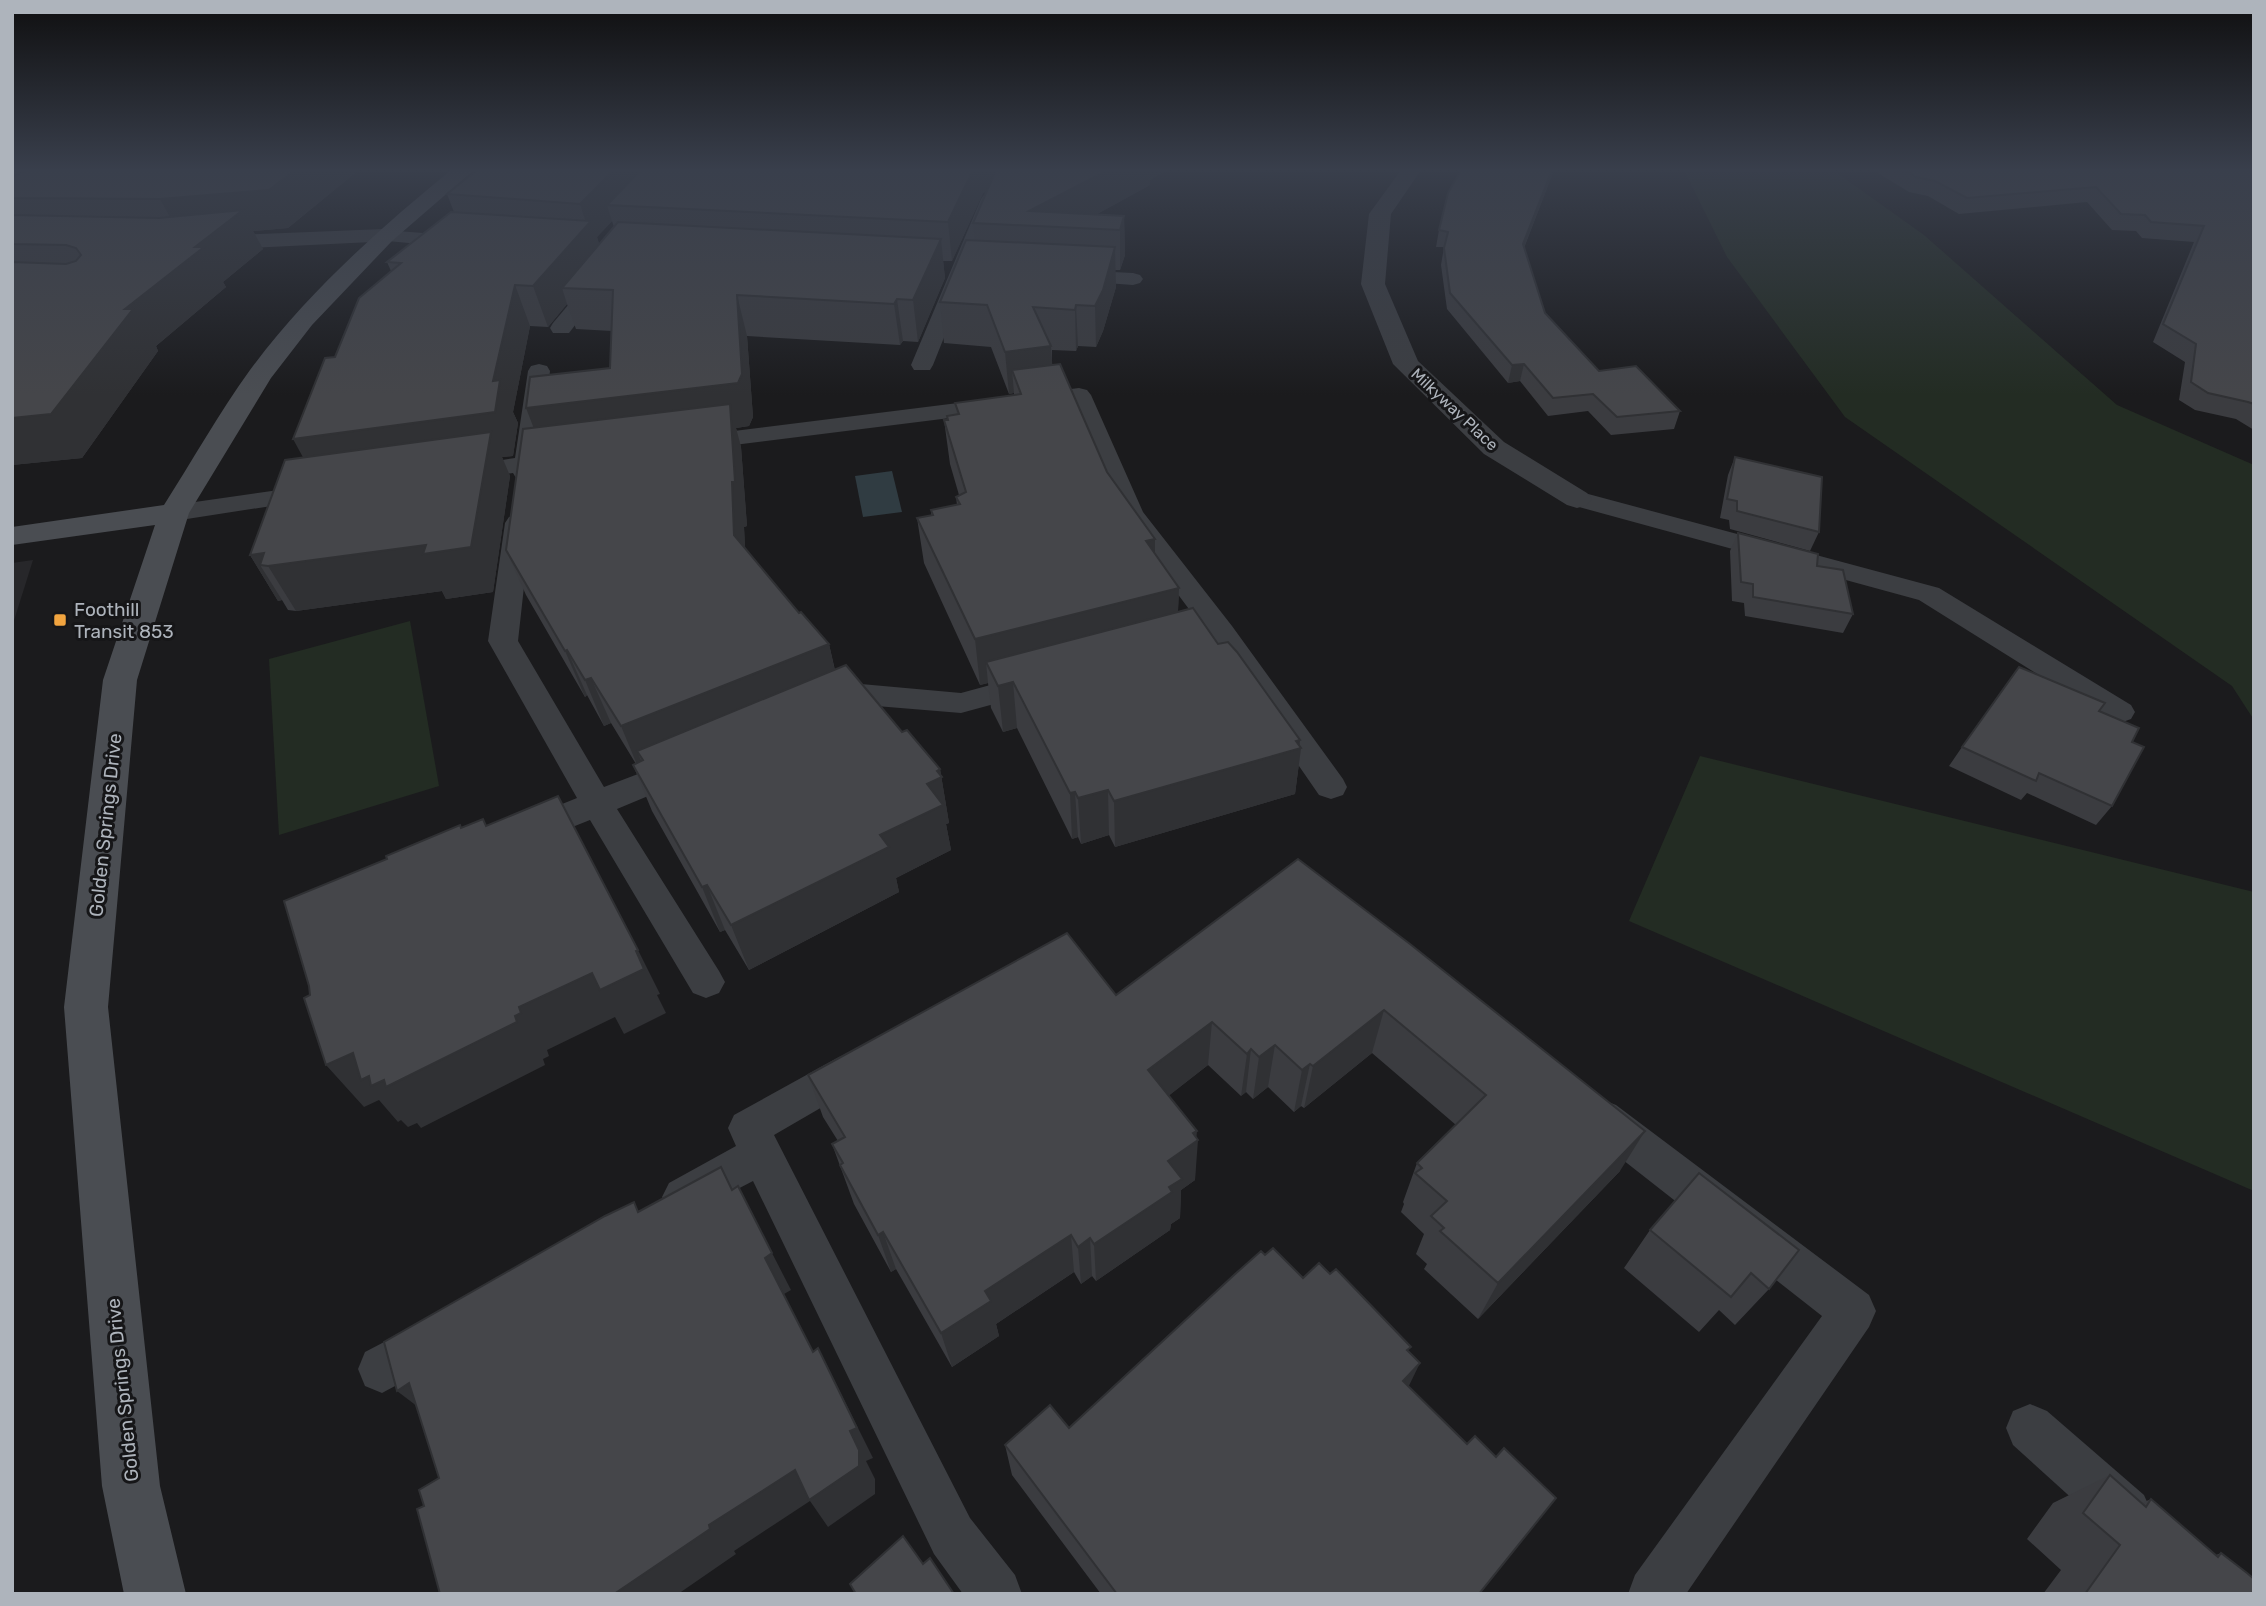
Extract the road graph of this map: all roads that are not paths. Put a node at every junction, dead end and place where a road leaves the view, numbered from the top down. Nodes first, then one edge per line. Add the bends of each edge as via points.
1 (201, 245) edge
2 (375, 245) edge
3 (971, 245) edge
4 (1377, 245) edge
5 (181, 247) edge
6 (614, 264) edge
7 (934, 269) edge
8 (961, 270) junction
9 (988, 272) edge
10 (1054, 275) edge
11 (1133, 279) dead end
12 (561, 328) dead end
13 (922, 365) dead end
14 (539, 372) dead end
15 (664, 446) edge
16 (581, 457) edge
17 (526, 464) junction
18 (431, 477) edge
19 (337, 490) edge
20 (1577, 499) joint
21 (174, 513) junction
22 (12, 536) edge
23 (1066, 675) edge
24 (2120, 712) dead end
25 (798, 720) edge
26 (711, 757) edge
27 (1331, 787) dead end
28 (598, 805) junction
29 (497, 844) edge
30 (706, 982) dead end
31 (893, 1046) edge
32 (1569, 1094) edge
33 (761, 1154) junction
34 (654, 1214) edge
35 (465, 1322) edge
36 (382, 1368) dead end
37 (2030, 1428) dead end
38 (2155, 1539) edge
39 (155, 1594) edge
40 (996, 1594) edge
41 (1654, 1594) edge

1 - 5 street
2 - 21 main road, Golden Springs Drive via 303,320 260,375
3 - 8 lane
4 - 20 street, Milkyway Place via 1373,284 1406,364 1494,448
6 - 12 lane
7 - 8 lane
8 - 9 lane
8 - 13 lane
10 - 11 lane
14 - 17 lane
15 - 27 lane via 1079,395 1131,514 1209,636
16 - 17 lane
17 - 18 lane
17 - 28 lane via 503,641
19 - 21 lane
20 - 24 lane via 1929,594
21 - 22 main road
21 - 39 main road, Golden Springs Drive via 120,681 86,1007 131,1486
23 - 25 lane via 961,703 861,694
26 - 28 lane
28 - 29 lane
28 - 30 lane
31 - 33 lane via 749,1128
32 - 41 lane via 1853,1311
33 - 34 lane
33 - 40 lane via 952,1536
35 - 36 lane
37 - 38 lane

